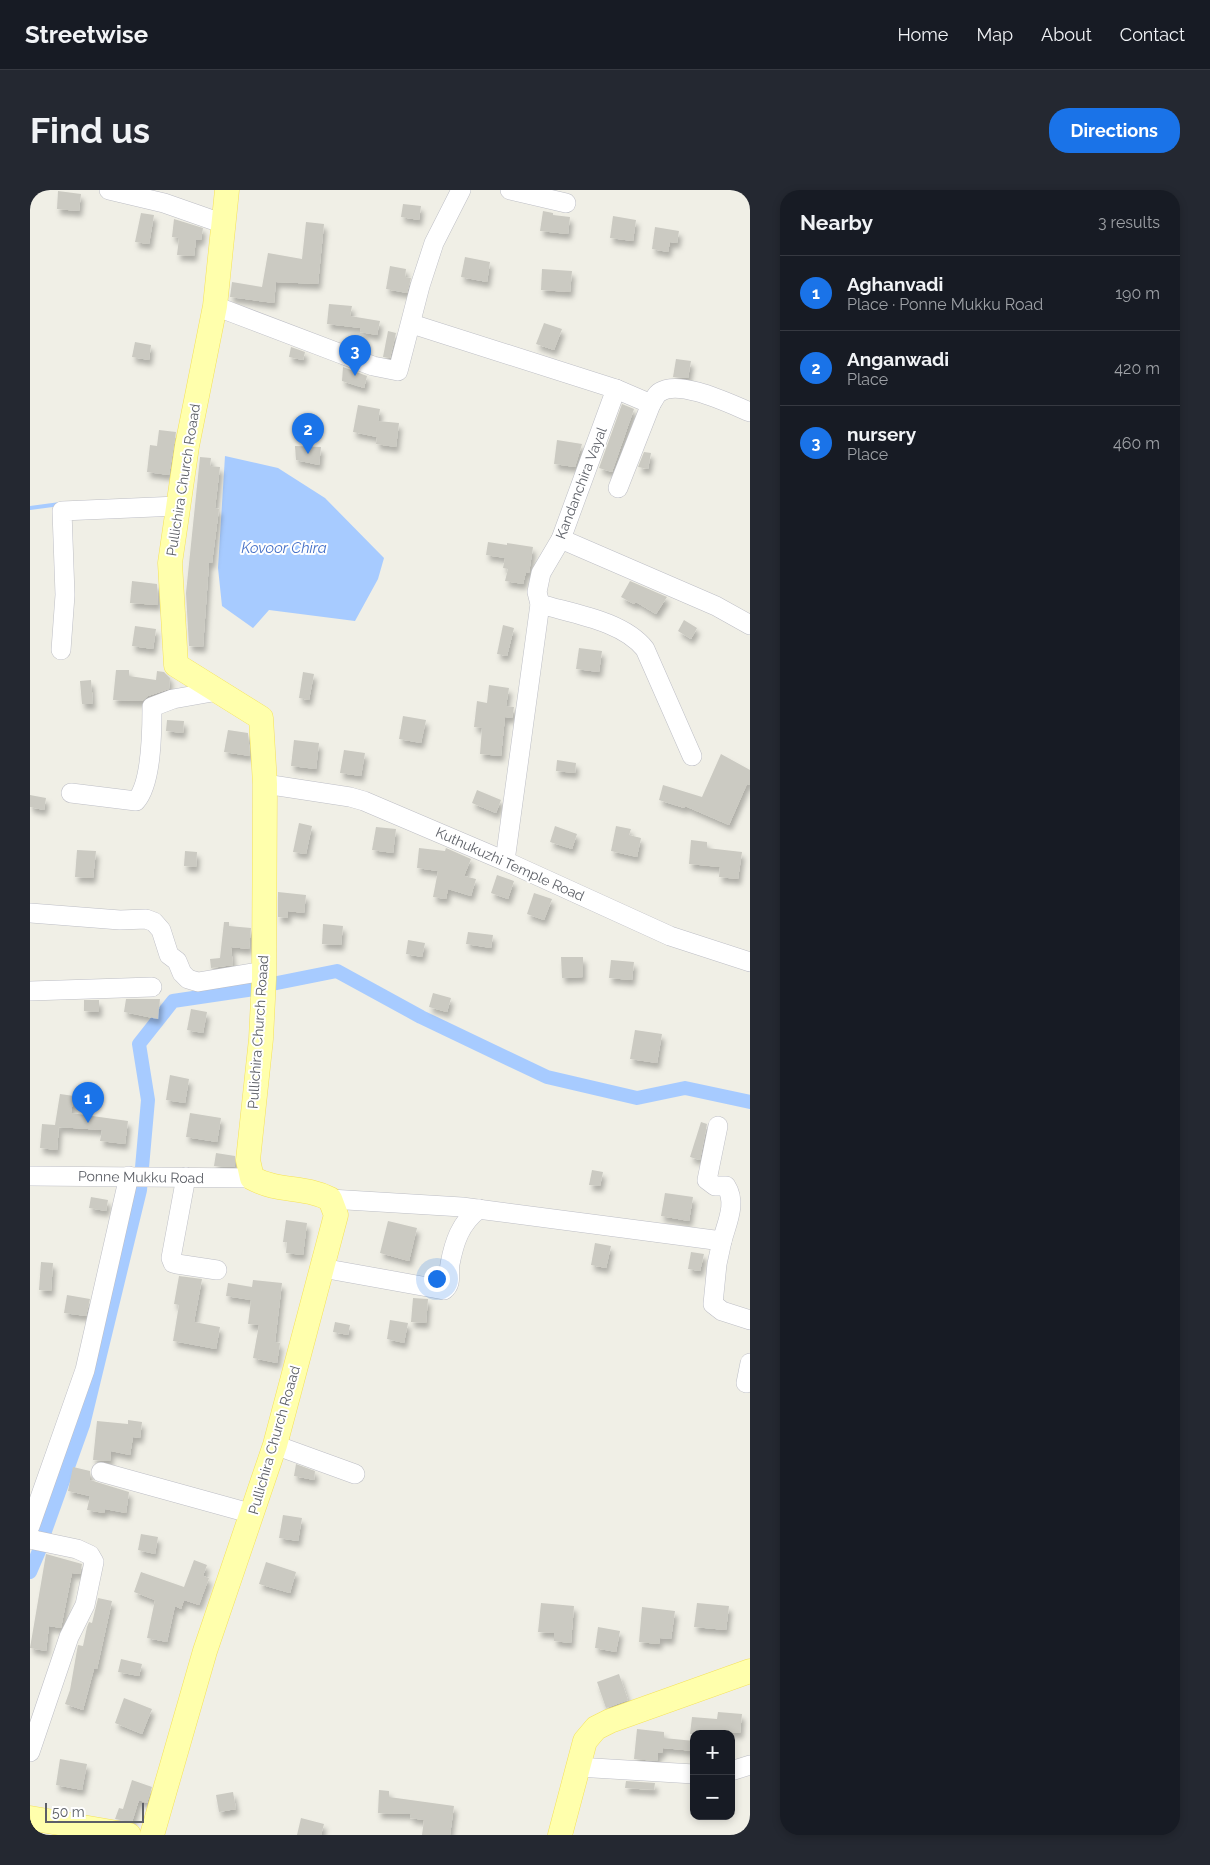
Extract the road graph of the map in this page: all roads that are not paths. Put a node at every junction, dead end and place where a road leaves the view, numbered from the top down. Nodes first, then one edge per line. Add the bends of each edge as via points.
1 (109, 190) edge
2 (227, 190) edge
3 (461, 190) edge
4 (510, 190) edge
5 (566, 203) dead end
6 (224, 224) junction
7 (215, 306) junction
8 (412, 324) junction
9 (616, 389) junction
10 (651, 404) junction
11 (750, 412) edge
12 (618, 488) dead end
13 (178, 506) junction
14 (561, 539) junction
15 (540, 604) junction
16 (750, 625) edge
17 (61, 650) dead end
18 (218, 691) junction
19 (692, 756) dead end
20 (265, 784) junction
21 (71, 794) dead end
22 (505, 861) junction
23 (30, 912) edge
24 (750, 962) edge
25 (264, 971) junction
26 (152, 987) dead end
27 (30, 992) edge
28 (718, 1126) dead end
29 (30, 1176) edge
30 (129, 1176) junction
31 (186, 1177) junction
32 (252, 1178) junction
33 (330, 1199) junction
34 (478, 1209) junction
35 (722, 1241) junction
36 (322, 1268) junction
37 (217, 1270) dead end
38 (750, 1320) edge
39 (750, 1363) edge
40 (746, 1383) dead end
41 (275, 1445) junction
42 (101, 1472) dead end
43 (355, 1474) dead end
44 (253, 1514) junction
45 (31, 1518) edge
46 (30, 1536) edge
47 (750, 1671) edge
48 (30, 1752) edge
49 (750, 1765) edge
50 (577, 1767) junction
51 (735, 1770) edge
52 (690, 1774) edge
53 (30, 1818) edge
54 (129, 1835) edge
55 (152, 1835) edge
56 (560, 1835) edge

1 - 6 street via 164,203
2 - 6 main road, Pullichira Church Roaad
3 - 8 street via 434,243
4 - 5 street
6 - 7 main road, Pullichira Church Roaad
7 - 8 street via 373,366 398,371
7 - 13 main road, Pullichira Church Roaad
8 - 9 street
9 - 10 street
9 - 14 street, Kandanchira Vayal
10 - 11 street via 658,392 674,388 700,393
10 - 12 street
13 - 17 street via 62,511 65,595
13 - 18 main road, Pullichira Church Roaad via 170,563 176,665
14 - 15 street, Kandanchira Vayal via 541,573 537,592
14 - 16 street via 716,606
15 - 19 street via 622,629 637,639 645,649
15 - 22 street, Kandanchira Vayal
18 - 20 main road, Pullichira Church Roaad via 260,718
18 - 21 street via 173,699 152,707 146,782 136,801
20 - 22 street, Kuthukuzhi Temple Road via 364,801
20 - 25 main road, Pullichira Church Roaad
22 - 24 street, Kuthukuzhi Temple Road via 670,936
23 - 25 street via 154,922 161,930 169,955 177,961 182,973 198,982
25 - 32 main road, Pullichira Church Roaad via 261,1039 248,1160
26 - 27 street
28 - 35 street via 707,1180 715,1186 726,1186 732,1195
29 - 30 street, Ponne Mukku Road
30 - 31 street, Ponne Mukku Road
30 - 45 street via 85,1370
31 - 32 street, Ponne Mukku Road
31 - 37 street via 171,1258 177,1264
32 - 33 main road via 268,1187 315,1191
33 - 34 street
33 - 36 main road, Pullichira Church Roaad via 336,1215
34 - 35 street
34 - 36 street via 469,1216 457,1237 449,1267 449,1283 444,1290
35 - 38 street via 714,1304 722,1311
36 - 41 main road, Pullichira Church Roaad
39 - 40 street
41 - 43 street
41 - 44 main road, Pullichira Church Roaad
42 - 44 street
44 - 55 main road, Pullichira Church Roaad via 205,1651
46 - 48 street via 34,1540 77,1549 90,1555 94,1562 85,1606 69,1637
47 - 50 main road via 596,1728 585,1741
49 - 51 street
50 - 52 street
50 - 56 main road
53 - 54 main road

